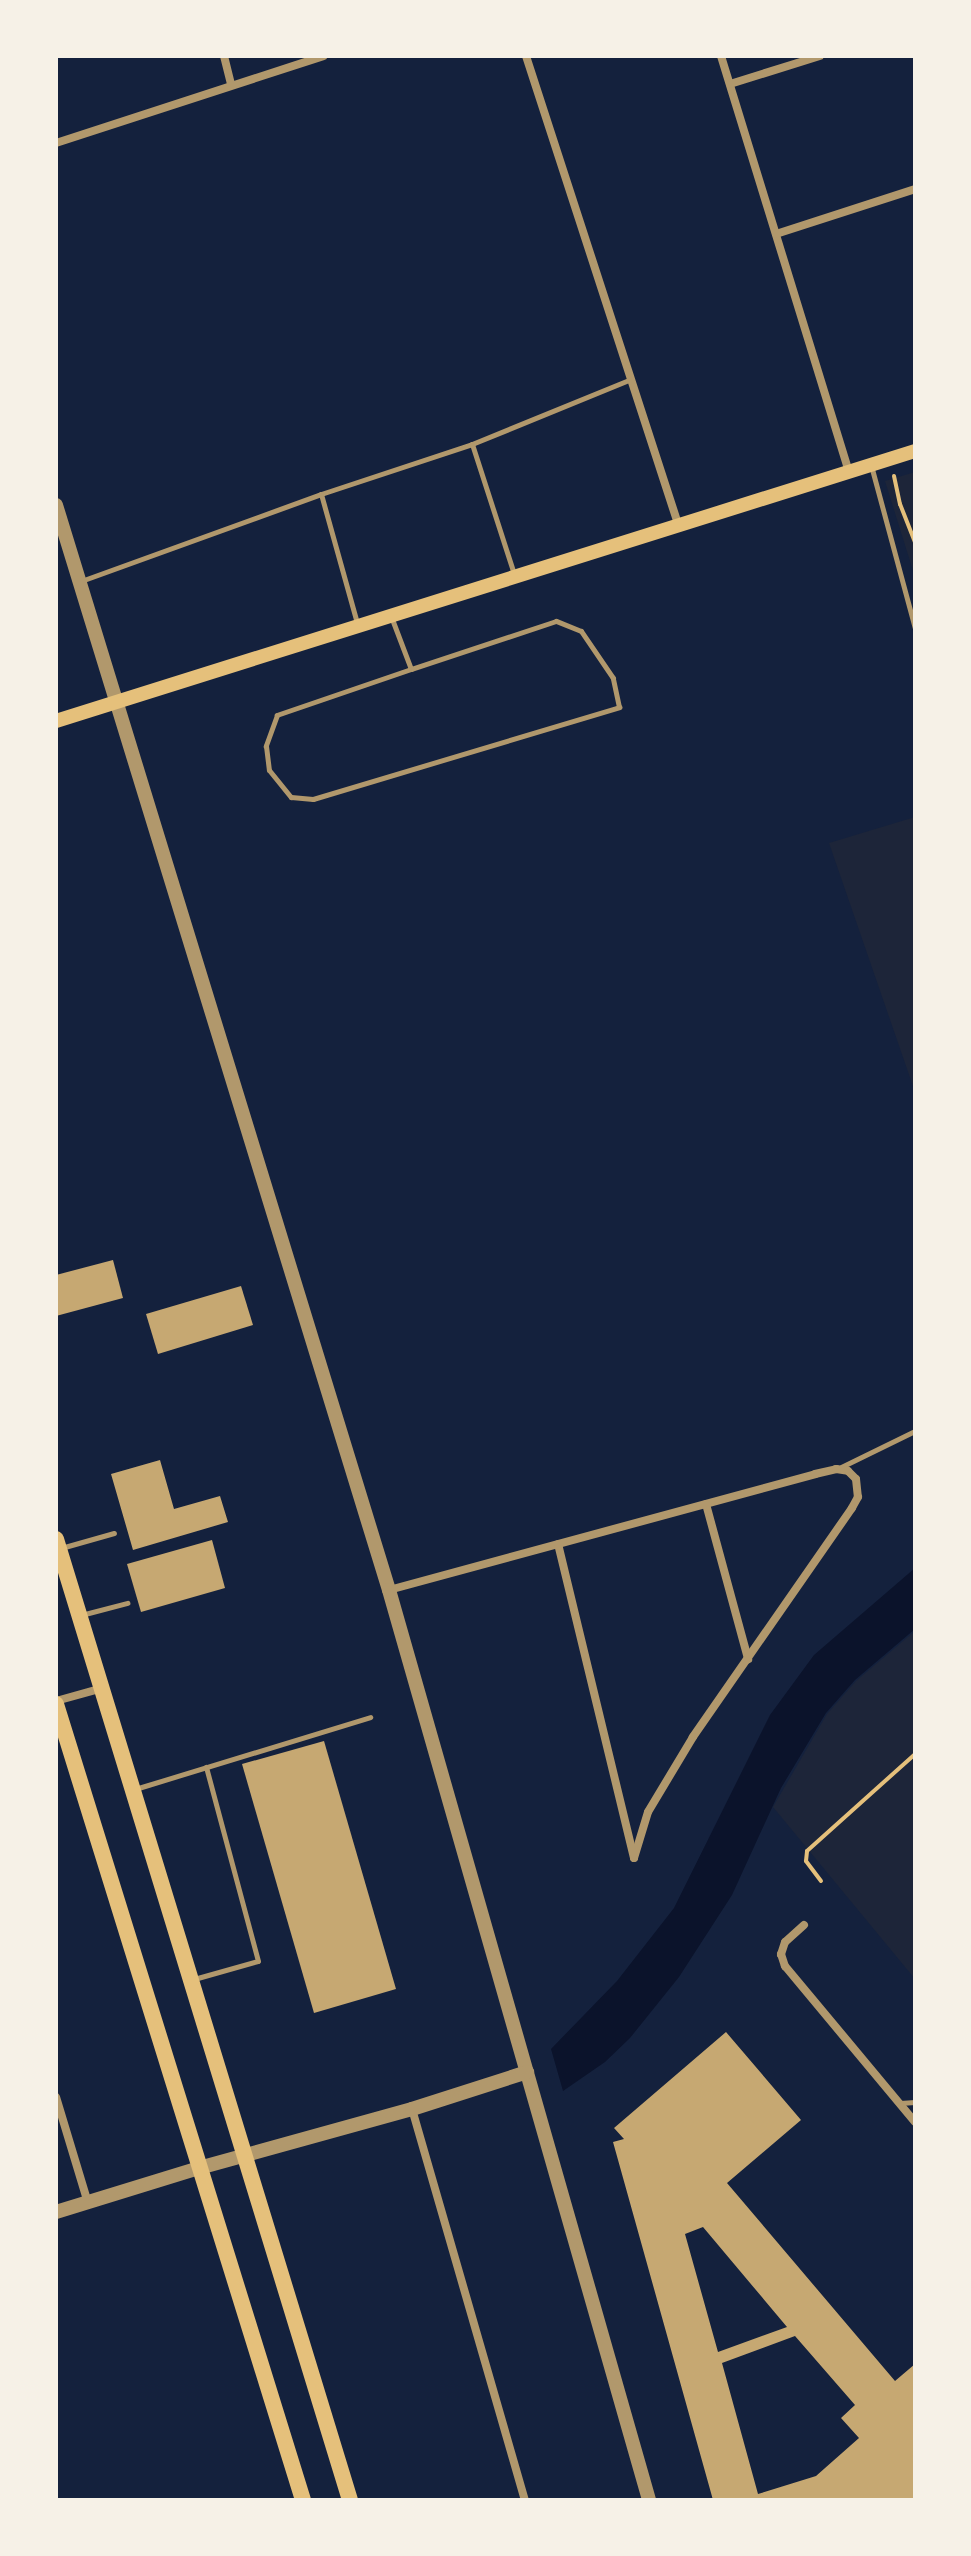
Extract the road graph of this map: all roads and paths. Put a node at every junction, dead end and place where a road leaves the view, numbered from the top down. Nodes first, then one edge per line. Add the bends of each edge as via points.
1 (224, 56) edge
2 (323, 56) edge
3 (526, 56) edge
4 (721, 56) edge
5 (820, 56) edge
6 (730, 84) junction
7 (231, 85) junction
8 (56, 143) edge
9 (915, 189) edge
10 (776, 234) junction
11 (629, 380) junction
12 (472, 444) junction
13 (915, 451) edge
14 (890, 458) junction
15 (871, 464) junction
16 (848, 469) junction
17 (321, 494) junction
18 (56, 505) edge
19 (678, 525) junction
20 (915, 542) edge
21 (516, 579) junction
22 (79, 582) junction
23 (392, 618) junction
24 (358, 626) junction
25 (915, 628) edge
26 (411, 669) junction
27 (115, 704) junction
28 (56, 721) edge
29 (915, 1431) edge
30 (836, 1469) junction
31 (706, 1504) junction
32 (114, 1533) dead end
33 (58, 1544) edge
34 (558, 1544) junction
35 (389, 1590) junction
36 (127, 1603) dead end
37 (80, 1615) junction
38 (748, 1659) junction
39 (103, 1688) junction
40 (56, 1702) edge
41 (370, 1717) dead end
42 (915, 1754) edge
43 (206, 1767) junction
44 (134, 1790) junction
45 (821, 1881) dead end
46 (804, 1925) dead end
47 (193, 1979) junction
48 (527, 2072) junction
49 (56, 2097) edge
50 (915, 2102) edge
51 (899, 2103) junction
52 (412, 2109) junction
53 (915, 2122) edge
54 (247, 2157) junction
55 (199, 2168) junction
56 (88, 2203) junction
57 (56, 2212) edge
58 (303, 2500) edge
59 (350, 2500) edge
60 (525, 2500) edge
61 (649, 2500) edge

1 - 7 street
2 - 7 street
3 - 11 street
4 - 6 street
5 - 6 street
6 - 10 street
7 - 8 street
9 - 10 street
10 - 16 street
11 - 12 lane
11 - 19 street
12 - 17 lane
12 - 21 lane
13 - 14 main road
14 - 15 main road
14 - 20 path
15 - 16 main road
15 - 25 lane
16 - 19 main road
17 - 22 lane
17 - 24 lane
18 - 22 street
19 - 21 main road
21 - 23 main road
22 - 27 street
23 - 24 main road
23 - 26 lane
24 - 27 main road
26 - 26 lane via 277,715 266,746 269,770 291,797 313,799 619,707 613,678 581,631 556,621
27 - 28 main road
27 - 35 street
29 - 30 lane
30 - 31 street
30 - 38 street via 856,1479 858,1497
31 - 34 street
31 - 38 street
32 - 33 lane
33 - 37 main road
34 - 35 street
34 - 38 street via 634,1858 648,1812
35 - 48 street
36 - 37 lane
37 - 39 main road
39 - 40 street
39 - 44 main road
40 - 55 main road
41 - 43 lane
42 - 45 path via 807,1851 806,1861
43 - 44 lane
43 - 47 lane via 258,1961
44 - 47 main road
46 - 51 street via 783,1948 785,1966
47 - 54 main road
48 - 52 street
48 - 61 street
49 - 56 street
50 - 51 lane
51 - 53 street
52 - 54 street
52 - 60 street
54 - 55 street
54 - 59 main road
55 - 56 street
55 - 58 main road
56 - 57 street

